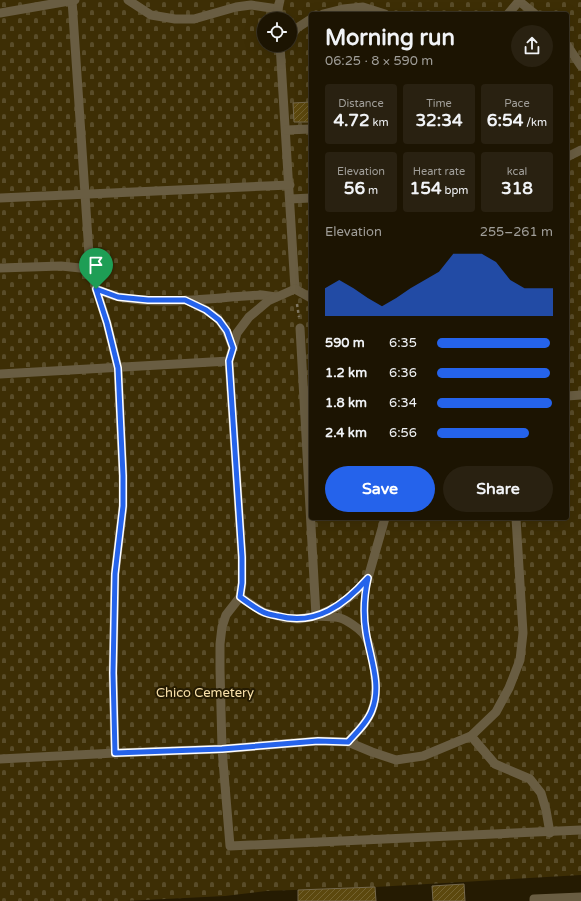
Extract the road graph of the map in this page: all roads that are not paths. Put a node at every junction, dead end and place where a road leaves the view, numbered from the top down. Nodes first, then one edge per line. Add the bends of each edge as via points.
1 (73, 0) edge
2 (128, 0) edge
3 (519, 1) edge
4 (279, 5) edge
5 (329, 12) edge
6 (379, 12) edge
7 (510, 12) edge
8 (533, 12) edge
9 (0, 13) edge
10 (309, 20) edge
11 (297, 29) edge
12 (569, 49) edge
13 (281, 52) edge
14 (581, 66) edge
15 (309, 129) edge
16 (286, 130) junction
17 (581, 150) edge
18 (569, 156) edge
19 (290, 185) junction
20 (85, 194) junction
21 (0, 198) edge
22 (309, 198) edge
23 (290, 199) junction
24 (0, 268) edge
25 (90, 269) junction
26 (96, 289) junction
27 (295, 289) junction
28 (278, 297) junction
29 (309, 297) edge
30 (185, 300) junction
31 (300, 328) road end
32 (233, 348) junction
33 (229, 361) junction
34 (118, 368) junction
35 (0, 374) edge
36 (581, 395) edge
37 (569, 396) edge
38 (309, 490) edge
39 (311, 520) edge
40 (384, 520) edge
41 (516, 520) edge
42 (240, 597) junction
43 (316, 616) junction
44 (471, 736) junction
45 (348, 742) junction
46 (222, 749) junction
47 (115, 753) junction
48 (0, 759) edge
49 (581, 830) edge
50 (550, 832) junction
51 (581, 897) edge
52 (534, 901) edge

1 - 9 lane
1 - 20 lane
2 - 4 lane via 151,15 175,19 212,15 236,7
3 - 7 lane
3 - 8 lane
5 - 6 lane via 342,8 363,7
10 - 11 lane
12 - 14 lane
13 - 16 lane
15 - 16 lane
16 - 19 lane
17 - 18 lane
19 - 20 lane
19 - 23 lane
20 - 21 lane
20 - 25 lane
22 - 23 lane
23 - 27 lane
24 - 25 lane via 61,266
25 - 26 lane
26 - 30 lane via 118,297
26 - 34 lane
27 - 28 lane
27 - 29 lane
28 - 30 lane via 262,294
28 - 32 lane via 268,301 249,317 237,333
30 - 32 lane via 206,310 219,320 227,331
31 - 38 lane
32 - 33 lane
33 - 34 lane
33 - 42 lane via 242,557
34 - 35 lane
34 - 47 lane via 123,506 115,574
36 - 37 lane
39 - 43 lane
40 - 43 lane via 368,578 355,593 337,607
41 - 44 lane via 523,633 520,660 496,712
42 - 43 lane via 263,612 284,618
42 - 46 lane via 226,615 222,627
43 - 45 lane via 340,618 363,634 369,646 375,673 372,711
44 - 45 lane via 423,756 396,760
44 - 50 lane via 495,764 530,779 541,793
45 - 46 lane via 318,741
46 - 47 lane
46 - 50 lane via 230,846
47 - 48 lane
49 - 50 lane
51 - 52 lane

